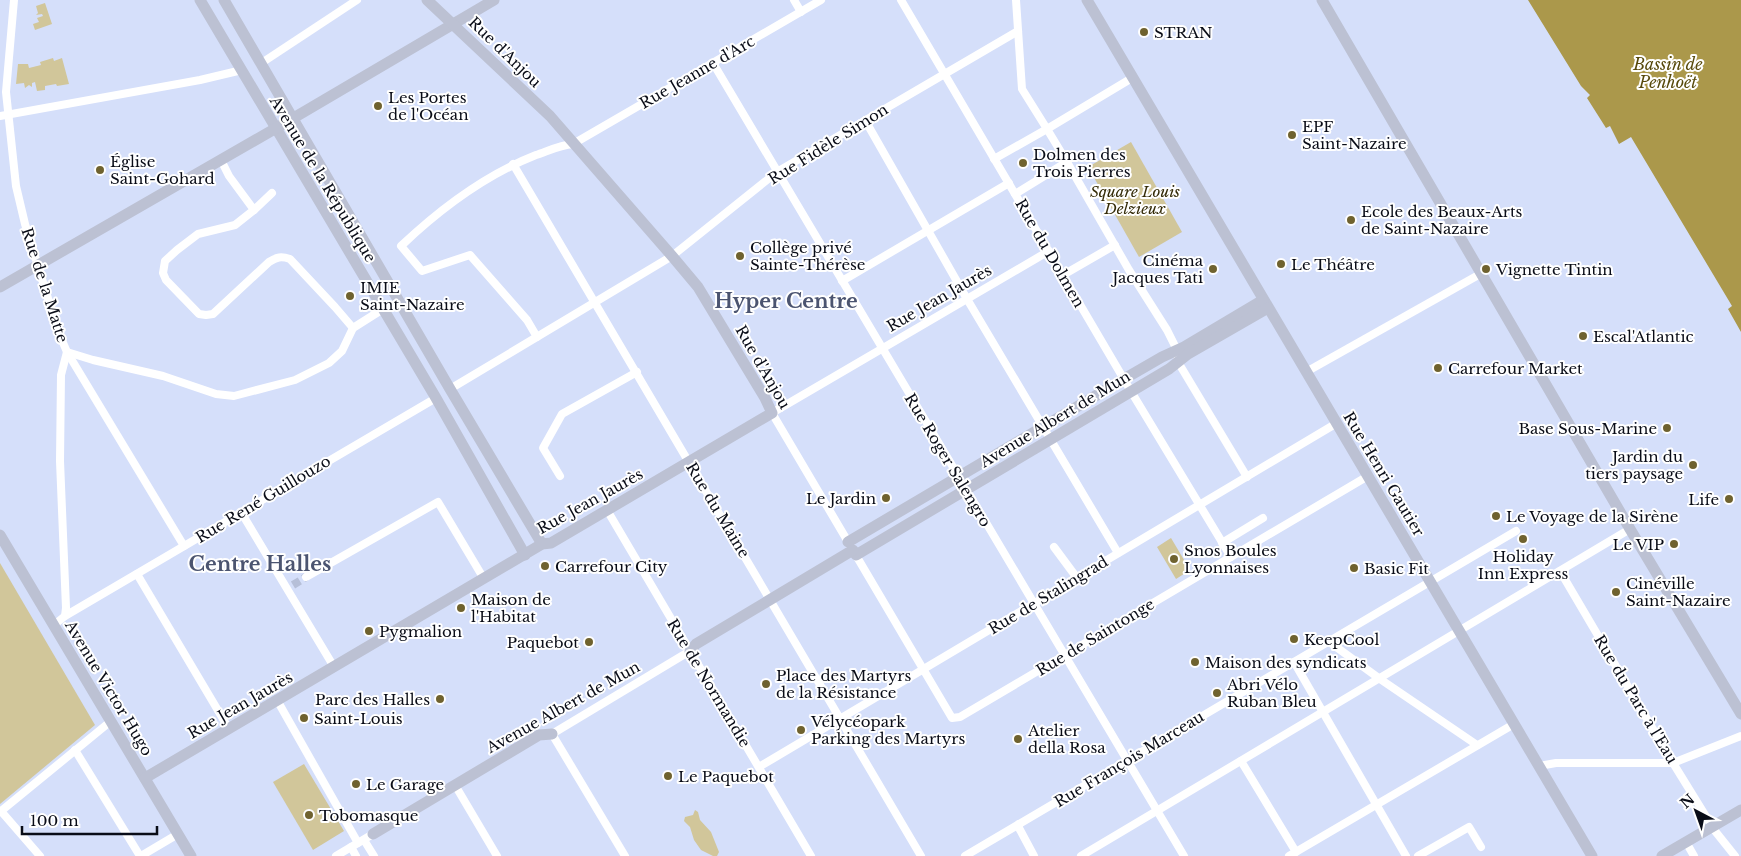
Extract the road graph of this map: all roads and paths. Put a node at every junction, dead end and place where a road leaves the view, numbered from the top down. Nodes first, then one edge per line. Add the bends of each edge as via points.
1 (14, 0) edge
2 (200, 0) edge
3 (224, 0) edge
4 (357, 0) edge
5 (427, 0) edge
6 (494, 0) edge
7 (794, 0) edge
8 (821, 0) edge
9 (901, 0) edge
10 (1016, 0) edge
11 (1086, 0) edge
12 (1322, 0) edge
13 (801, 12) junction
14 (454, 24) junction
15 (1018, 31) junction
16 (713, 63) junction
17 (260, 64) junction
18 (242, 70) junction
19 (944, 74) junction
20 (1132, 78) junction
21 (9, 114) junction
22 (0, 116) edge
23 (293, 118) junction
24 (865, 120) junction
25 (276, 128) junction
26 (1047, 129) junction
27 (573, 144) junction
28 (994, 159) junction
29 (221, 160) junction
30 (1067, 162) junction
31 (513, 164) junction
32 (777, 172) junction
33 (1009, 183) junction
34 (272, 193) dead end
35 (1015, 194) junction
36 (254, 210) junction
37 (927, 231) junction
38 (1115, 245) junction
39 (1049, 251) junction
40 (672, 256) junction
41 (38, 266) junction
42 (1482, 273) junction
43 (1063, 275) junction
44 (842, 281) junction
45 (0, 287) edge
46 (967, 299) junction
47 (595, 302) junction
48 (1266, 304) junction
49 (383, 309) junction
50 (353, 328) junction
51 (537, 337) junction
52 (882, 349) junction
53 (1177, 350) junction
54 (67, 352) junction
55 (1178, 362) junction
56 (637, 372) junction
57 (1306, 372) junction
58 (1124, 379) junction
59 (450, 389) junction
60 (1131, 391) junction
61 (436, 398) junction
62 (772, 414) junction
63 (1336, 423) junction
64 (1043, 427) junction
65 (1050, 439) junction
66 (689, 462) junction
67 (560, 476) dead end
68 (1368, 476) junction
69 (958, 477) junction
70 (1247, 477) junction
71 (966, 490) junction
72 (1199, 505) junction
73 (607, 510) junction
74 (241, 512) junction
75 (1263, 518) dead end
76 (1630, 528) junction
77 (1516, 530) dead end
78 (0, 535) edge
79 (1222, 542) junction
80 (547, 544) junction
81 (184, 546) junction
82 (1054, 547) dead end
83 (852, 549) junction
84 (1118, 553) junction
85 (525, 555) junction
86 (1231, 557) junction
87 (1560, 572) junction
88 (137, 574) junction
89 (306, 577) tunnel mouth
90 (1077, 578) junction
91 (484, 579) junction
92 (1430, 581) junction
93 (771, 599) junction
94 (1033, 604) junction
95 (65, 616) junction
96 (54, 625) junction
97 (1459, 632) junction
98 (1328, 641) junction
99 (690, 651) junction
100 (1064, 655) junction
101 (1294, 662) junction
102 (334, 667) junction
103 (926, 667) junction
104 (1380, 679) junction
105 (278, 700) junction
106 (1323, 712) junction
107 (1741, 714) edge
108 (960, 717) joint
109 (840, 719) junction
110 (111, 721) junction
111 (1514, 724) junction
112 (229, 728) junction
113 (552, 734) junction
114 (1741, 736) edge
115 (1477, 745) junction
116 (75, 750) junction
117 (1126, 760) junction
118 (1241, 761) junction
119 (1673, 763) junction
120 (1539, 766) junction
121 (759, 767) junction
122 (145, 778) junction
123 (455, 785) junction
124 (1376, 806) junction
125 (1741, 810) edge
126 (1157, 811) junction
127 (0, 812) edge
128 (1019, 824) junction
129 (1713, 826) junction
130 (178, 834) junction
131 (362, 841) junction
132 (1686, 842) junction
133 (1481, 847) dead end
134 (1293, 854) edge
135 (40, 856) edge
136 (140, 856) edge
137 (192, 856) edge
138 (336, 856) edge
139 (356, 856) edge
140 (374, 856) edge
141 (497, 856) edge
142 (625, 856) edge
143 (810, 856) edge
144 (922, 856) edge
145 (965, 856) edge
146 (1034, 856) edge
147 (1081, 856) edge
148 (1184, 856) edge
149 (1406, 856) edge
150 (1418, 856) edge
151 (1592, 856) edge
152 (1662, 856) edge
153 (1694, 856) edge
154 (1735, 856) edge

1 - 21 street, Rue de la Matte via 6,92
2 - 18 street, Avenue de la République
3 - 17 street, Avenue de la République
4 - 17 street
5 - 14 street, Rue d'Anjou
6 - 14 street
7 - 13 street
8 - 13 street, Rue Jeanne d'Arc
9 - 19 street, Rue du Dolmen
10 - 15 street
11 - 20 street, Rue Henri Gautier
12 - 42 street
13 - 16 street, Rue Jeanne d'Arc
14 - 23 street
14 - 27 street, Rue d'Anjou via 550,116
15 - 19 street, Rue Fidèle Simon
15 - 26 street via 1022,89
16 - 27 street, Rue Jeanne d'Arc
16 - 32 street, Rue Roger Salengro
17 - 23 street, Avenue de la République
18 - 21 street
18 - 25 street, Avenue de la République
19 - 24 street, Rue Fidèle Simon
19 - 28 street, Rue du Dolmen
20 - 26 street
20 - 48 street, Rue Henri Gautier
21 - 22 street
21 - 41 street, Rue de la Matte via 16,186
23 - 25 street
23 - 59 street, Avenue de la République
24 - 32 street, Rue Fidèle Simon
24 - 37 street
25 - 29 street
25 - 49 street, Avenue de la République
26 - 28 street
26 - 30 street
27 - 31 street, Rue Jeanne d'Arc
27 - 40 street, Rue d'Anjou
28 - 33 street, Rue du Dolmen
29 - 36 street
29 - 41 street
30 - 35 street
30 - 38 street
31 - 47 street, Rue du Maine
31 - 51 street, Rue Jeanne d'Arc via 464,192 401,246 422,271 470,256 527,320
32 - 40 street, Rue Fidèle Simon
32 - 44 street, Rue Roger Salengro
33 - 35 street, Rue du Dolmen
33 - 37 street
34 - 36 street
35 - 39 street, Rue du Dolmen
36 - 50 street via 235,225 198,234 177,250 165,262 166,280 199,314 213,314 269,262 282,256 290,259
37 - 44 street
37 - 46 street
38 - 43 street
38 - 53 street
39 - 43 street, Rue du Dolmen
39 - 46 street, Rue Jean Jaurès
40 - 47 street, Rue Fidèle Simon
40 - 62 street, Rue d'Anjou via 698,287
41 - 45 street
41 - 54 street, Rue de la Matte
42 - 57 street
42 - 76 street
43 - 58 street, Rue du Dolmen
44 - 52 street, Rue Roger Salengro
46 - 52 street, Rue Jean Jaurès
46 - 64 street
47 - 51 street
47 - 56 street, Rue du Maine
48 - 53 street, Avenue Albert de Mun
48 - 55 street, Avenue Albert de Mun
48 - 57 street, Rue Henri Gautier
49 - 50 street
49 - 61 street, Avenue de la République
50 - 54 street via 342,351 329,363 295,380 234,396 216,394 163,376
51 - 59 street
52 - 62 street, Rue Jean Jaurès
52 - 69 street, Rue Roger Salengro
53 - 55 street
53 - 58 street, Avenue Albert de Mun
54 - 81 street
54 - 95 street, Rue de la Matte via 61,375 60,452
55 - 60 street, Avenue Albert de Mun
55 - 70 street
56 - 66 street, Rue du Maine
56 - 67 street via 562,414 543,448
57 - 63 street, Rue Henri Gautier
58 - 60 street, Rue du Dolmen
58 - 64 street, Avenue Albert de Mun
59 - 80 street, Avenue de la République
60 - 65 street, Avenue Albert de Mun
60 - 72 street, Rue du Dolmen
61 - 74 street, Rue René Guillouzo
61 - 85 street, Avenue de la République
62 - 66 street, Rue Jean Jaurès
62 - 83 street, Rue d'Anjou
63 - 68 street, Rue Henri Gautier
63 - 70 street, Rue de Stalingrad
64 - 65 street
64 - 69 street, Avenue Albert de Mun
65 - 71 street, Avenue Albert de Mun
65 - 84 street
66 - 73 street, Rue Jean Jaurès
66 - 93 street, Rue du Maine
68 - 86 street, Rue de Saintonge
68 - 92 street, Rue Henri Gautier
69 - 71 street, Rue Roger Salengro
69 - 83 street, Avenue Albert de Mun
70 - 72 street, Rue de Stalingrad
71 - 83 street, Avenue Albert de Mun
71 - 94 street, Rue Roger Salengro
72 - 79 street, Rue du Dolmen
72 - 84 street, Rue de Stalingrad
73 - 80 street, Rue Jean Jaurès
73 - 99 street, Rue de Normandie
74 - 81 street, Rue René Guillouzo
74 - 102 street via 290,587
75 - 79 street
76 - 87 street
76 - 107 street
77 - 92 street, Rue François Marceau
78 - 96 street, Avenue Victor Hugo
79 - 86 street, Rue du Dolmen
80 - 85 street, Rue Jean Jaurès
81 - 88 street, Rue René Guillouzo
82 - 90 street
83 - 93 street, Avenue Albert de Mun
83 - 103 street, Rue d'Anjou
84 - 90 street, Rue de Stalingrad
85 - 91 street, Rue Jean Jaurès
86 - 100 street, Rue de Saintonge
87 - 97 street
87 - 119 street, Rue du Parc à l'Eau
88 - 95 street, Rue René Guillouzo
88 - 112 street
89 - 91 street via 438,502
90 - 94 street, Rue de Stalingrad
91 - 102 street, Rue Jean Jaurès
92 - 97 street, Rue Henri Gautier
92 - 98 street, Rue François Marceau
93 - 99 street, Avenue Albert de Mun via 696,644
93 - 109 street, Rue du Maine
94 - 100 street, Rue Roger Salengro
94 - 103 street, Rue de Stalingrad
95 - 96 street
96 - 110 street, Avenue Victor Hugo
97 - 104 street
97 - 111 street, Rue Henri Gautier
98 - 101 street, Rue François Marceau
98 - 104 street
99 - 113 street, Avenue Albert de Mun
99 - 121 street, Rue de Normandie
100 - 108 street, Rue de Saintonge
100 - 117 street, Rue Roger Salengro
101 - 106 street
101 - 117 street, Rue François Marceau
102 - 105 street, Rue Jean Jaurès
103 - 108 street, Rue d'Anjou via 952,718
103 - 109 street, Rue de Stalingrad
104 - 106 street
104 - 115 street
105 - 112 street, Rue Jean Jaurès
105 - 131 street
106 - 118 street
106 - 124 street
109 - 121 street, Rue de Stalingrad
109 - 144 street, Rue du Maine
110 - 116 street
110 - 122 street, Avenue Victor Hugo
111 - 115 street
111 - 120 street, Rue Henri Gautier
112 - 122 street, Rue Jean Jaurès
113 - 123 street, Avenue Albert de Mun via 539,735
113 - 142 street
114 - 119 street
115 - 124 street
116 - 127 street
116 - 136 street
117 - 126 street, Rue Roger Salengro
117 - 128 street, Rue François Marceau
118 - 126 street
118 - 134 street
119 - 120 street via 1556,763
119 - 129 street, Rue du Parc à l'Eau
120 - 151 street, Rue Henri Gautier
121 - 143 street, Rue de Normandie
122 - 130 street, Avenue Victor Hugo
123 - 131 street, Avenue Albert de Mun
123 - 141 street
124 - 134 street
124 - 149 street
125 - 129 street
126 - 147 street
126 - 148 street, Rue Roger Salengro
127 - 135 street
128 - 145 street, Rue François Marceau
128 - 146 street
129 - 132 street
129 - 154 street, Rue du Parc à l'Eau
130 - 136 street
130 - 137 street, Avenue Victor Hugo
131 - 138 street, Avenue Albert de Mun
131 - 139 street
131 - 140 street
132 - 152 street
132 - 153 street
133 - 150 street via 1469,826

